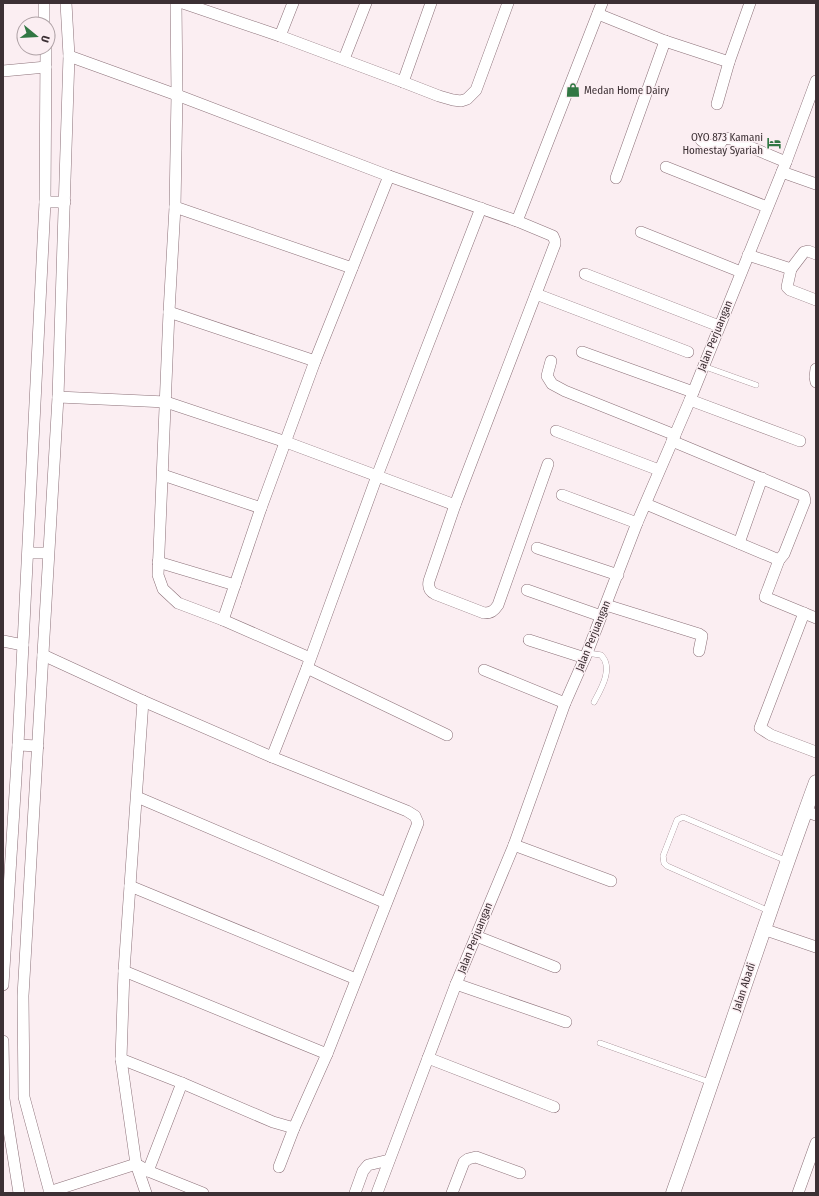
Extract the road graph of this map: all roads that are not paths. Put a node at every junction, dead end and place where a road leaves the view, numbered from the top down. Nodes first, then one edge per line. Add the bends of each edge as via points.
1 (44, 3) edge
2 (66, 3) edge
3 (176, 3) edge
4 (183, 3) edge
5 (293, 3) edge
6 (366, 3) edge
7 (431, 3) edge
8 (508, 3) edge
9 (602, 3) edge
10 (750, 3) edge
11 (200, 6) edge
12 (598, 14) junction
13 (44, 16) edge
14 (280, 36) junction
15 (665, 40) junction
16 (46, 56) edge
17 (70, 56) junction
18 (344, 59) junction
19 (729, 62) junction
20 (46, 67) junction
21 (3, 71) edge
22 (816, 81) edge
23 (403, 82) junction
24 (177, 95) junction
25 (812, 102) edge
26 (717, 104) dead end
27 (701, 140) dead end
28 (666, 167) dead end
29 (784, 167) junction
30 (389, 176) junction
31 (616, 178) dead end
32 (816, 184) edge
33 (45, 202) junction
34 (65, 202) junction
35 (175, 207) junction
36 (767, 207) junction
37 (481, 208) junction
38 (517, 221) junction
39 (640, 232) dead end
40 (816, 254) edge
41 (748, 255) junction
42 (352, 268) junction
43 (791, 269) junction
44 (741, 272) junction
45 (585, 274) dead end
46 (536, 294) junction
47 (816, 300) edge
48 (169, 312) junction
49 (719, 326) junction
50 (582, 352) dead end
51 (688, 352) dead end
52 (315, 361) junction
53 (551, 361) dead end
54 (703, 366) junction
55 (816, 369) edge
56 (816, 382) edge
57 (756, 385) dead end
58 (692, 396) junction
59 (58, 397) junction
60 (166, 402) junction
61 (556, 431) dead end
62 (674, 438) junction
63 (800, 441) dead end
64 (286, 442) junction
65 (548, 464) dead end
66 (660, 470) junction
67 (163, 475) junction
68 (377, 476) junction
69 (762, 478) junction
70 (562, 495) dead end
71 (646, 504) junction
72 (455, 505) junction
73 (261, 508) junction
74 (638, 522) junction
75 (739, 543) junction
76 (537, 548) dead end
77 (29, 553) junction
78 (48, 553) junction
79 (779, 560) junction
80 (158, 562) junction
81 (618, 575) junction
82 (235, 585) junction
83 (527, 590) dead end
84 (606, 605) junction
85 (804, 613) junction
86 (601, 616) junction
87 (816, 618) edge
88 (223, 620) junction
89 (529, 640) dead end
90 (3, 641) edge
91 (23, 645) junction
92 (699, 651) dead end
93 (43, 655) junction
94 (586, 655) junction
95 (308, 663) junction
96 (484, 670) dead end
97 (143, 701) junction
98 (594, 702) dead end
99 (565, 703) junction
100 (447, 735) dead end
101 (18, 745) junction
102 (38, 746) junction
103 (816, 752) edge
104 (272, 757) junction
105 (816, 782) edge
106 (136, 797) junction
107 (811, 813) edge
108 (514, 845) junction
109 (787, 861) junction
110 (611, 881) dead end
111 (130, 886) junction
112 (386, 904) junction
113 (769, 911) junction
114 (763, 929) junction
115 (476, 936) junction
116 (816, 948) edge
117 (555, 967) dead end
118 (124, 971) junction
119 (356, 978) junction
120 (456, 984) junction
121 (3, 985) edge
122 (566, 1022) dead end
123 (3, 1042) edge
124 (600, 1043) dead end
125 (327, 1054) junction
126 (428, 1058) junction
127 (121, 1059) junction
128 (182, 1083) junction
129 (712, 1083) junction
130 (24, 1097) junction
131 (4, 1099) junction
132 (554, 1107) dead end
133 (294, 1128) junction
134 (816, 1143) edge
135 (389, 1160) junction
136 (136, 1164) junction
137 (279, 1167) dead end
138 (148, 1171) junction
139 (520, 1173) dead end
140 (380, 1192) edge
141 (19, 1193) edge
142 (50, 1193) edge
143 (146, 1193) edge
144 (203, 1193) edge
145 (355, 1193) edge
146 (452, 1193) edge
147 (673, 1193) edge
148 (798, 1193) edge

1 - 13 street
2 - 17 street
3 - 24 street
4 - 11 street
5 - 14 street
6 - 18 street
7 - 23 street
8 - 23 street via 476,90 467,99 453,100
9 - 12 street
10 - 19 street
11 - 14 street
12 - 15 street
12 - 38 street
14 - 18 street
15 - 19 street
15 - 31 street
16 - 20 street
17 - 24 street
17 - 34 street
18 - 23 street
19 - 26 street
20 - 21 street
20 - 33 street
22 - 25 street, Jalan Perjuangan
24 - 30 street
24 - 35 street
25 - 29 street, Jalan Perjuangan
27 - 29 street via 718,147 724,138 731,139
28 - 36 street
29 - 32 street
29 - 36 street, Jalan Perjuangan
30 - 37 street
30 - 42 street
33 - 34 street
33 - 77 street
34 - 59 street
35 - 42 street
35 - 48 street
36 - 41 street, Jalan Perjuangan
37 - 38 street
37 - 68 street
38 - 46 street via 555,238
39 - 44 street
40 - 43 street via 804,252
41 - 43 street
41 - 44 street, Jalan Perjuangan
42 - 52 street
43 - 47 street via 787,288
44 - 49 street, Jalan Perjuangan
45 - 49 street
46 - 51 street
46 - 72 street
48 - 52 street
48 - 60 street
49 - 54 street, Jalan Perjuangan
50 - 58 street
52 - 64 street
53 - 62 street via 547,376 552,384
54 - 57 lane
54 - 58 street, Jalan Perjuangan
55 - 56 street
58 - 62 street, Jalan Perjuangan
58 - 63 street
59 - 60 street
59 - 78 street
60 - 64 street
60 - 67 street
61 - 66 street
62 - 66 street, Jalan Perjuangan
62 - 69 street
64 - 68 street
64 - 73 street
65 - 72 street via 498,605 489,613 434,594 430,589 429,580
66 - 71 street, Jalan Perjuangan
67 - 73 street
67 - 80 street
68 - 72 street
68 - 95 street
69 - 75 street
69 - 79 street via 806,498 784,554
70 - 74 street
71 - 74 street, Jalan Perjuangan
71 - 75 street
73 - 82 street
74 - 81 street, Jalan Perjuangan
75 - 79 street
76 - 81 street
77 - 78 street
77 - 91 street
78 - 93 street
79 - 85 street via 765,597
80 - 82 street
80 - 88 street via 158,575 163,589 178,603
81 - 84 street, Jalan Perjuangan
82 - 88 street
83 - 86 street
84 - 86 street, Jalan Perjuangan
84 - 92 street via 699,634 702,636
85 - 87 street
85 - 103 street via 760,728 771,735
86 - 94 street, Jalan Perjuangan
88 - 95 street
89 - 94 street
90 - 91 street
91 - 101 street
93 - 97 street
93 - 102 street
94 - 98 lane via 601,655 606,662 607,672
94 - 99 street, Jalan Perjuangan
95 - 100 street
95 - 104 street
96 - 99 street
97 - 104 street
97 - 106 street
99 - 108 street, Jalan Perjuangan
101 - 102 street
101 - 121 street
102 - 130 street via 23,996
104 - 112 street via 415,816 418,825
105 - 107 street, Jalan Abadi
106 - 111 street
106 - 112 street
107 - 109 street, Jalan Abadi
108 - 110 street
108 - 115 street, Jalan Perjuangan
109 - 113 street, Jalan Abadi
109 - 113 lane via 683,817 677,820 663,856 667,866
111 - 118 street
111 - 119 street
112 - 119 street
113 - 114 street, Jalan Abadi
114 - 116 street
114 - 129 street, Jalan Abadi
115 - 117 street
115 - 120 street, Jalan Perjuangan
118 - 125 street
118 - 127 street
119 - 125 street
120 - 122 street
120 - 126 street, Jalan Perjuangan
123 - 131 street
124 - 129 lane
125 - 133 street
126 - 132 street
126 - 135 street, Jalan Perjuangan
127 - 128 street
127 - 136 street
128 - 133 street via 273,1122
128 - 138 street
129 - 147 street, Jalan Abadi
130 - 131 street
130 - 142 street
131 - 141 street
133 - 137 street
134 - 148 street
135 - 140 street, Jalan Perjuangan
135 - 145 street via 368,1165 363,1171
136 - 138 street
136 - 142 street
136 - 143 street
138 - 144 street
139 - 146 street via 476,1157 472,1158 464,1162

